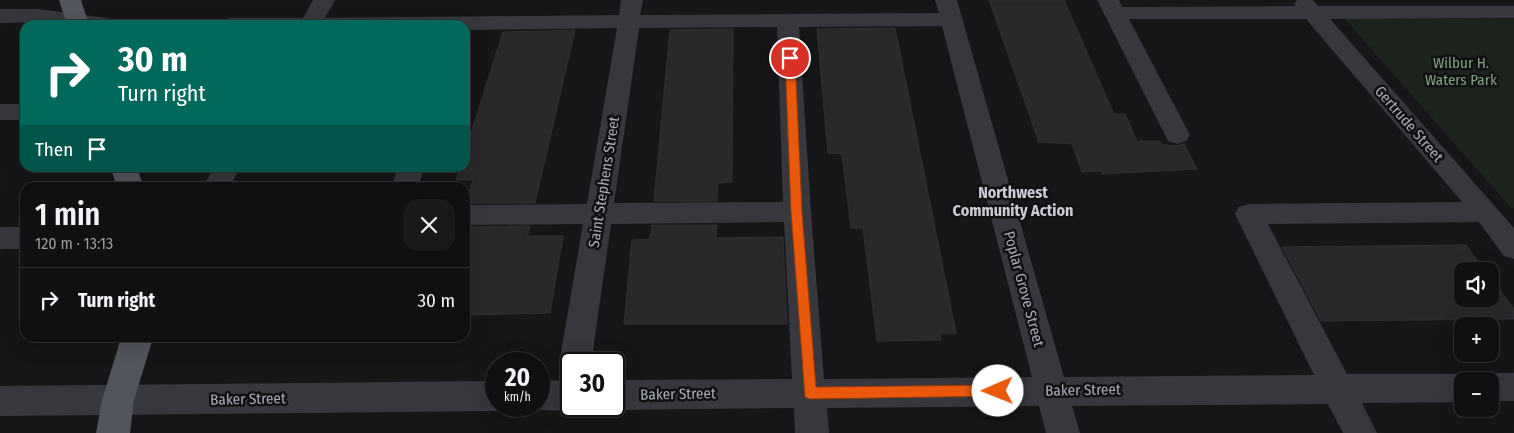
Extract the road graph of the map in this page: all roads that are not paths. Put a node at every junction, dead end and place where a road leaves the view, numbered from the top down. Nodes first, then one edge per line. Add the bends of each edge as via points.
1 (70, 0) edge
2 (324, 0) edge
3 (1307, 6) edge
4 (1112, 7) edge
5 (948, 9) edge
6 (631, 11) edge
7 (1514, 12) edge
8 (0, 16) edge
9 (63, 20) edge
10 (77, 20) edge
11 (313, 20) edge
12 (788, 20) junction
13 (470, 24) edge
14 (0, 112) edge
15 (20, 112) edge
16 (1177, 135) dead end
17 (797, 212) junction
18 (599, 214) junction
19 (470, 215) edge
20 (1497, 218) edge
21 (0, 238) edge
22 (20, 238) edge
23 (1514, 248) edge
24 (136, 342) edge
25 (578, 352) edge
26 (1499, 387) edge
27 (1514, 387) edge
28 (1336, 388) junction
29 (1454, 388) edge
30 (1051, 391) junction
31 (810, 393) junction
32 (625, 395) edge
33 (485, 396) edge
34 (118, 400) junction
35 (0, 401) edge
36 (96, 433) edge
37 (113, 433) edge
38 (812, 433) edge
39 (1063, 433) edge
40 (1360, 433) edge

1 - 10 main road
2 - 11 street
3 - 4 street
3 - 7 street
3 - 20 street, Gertrude Street
4 - 16 street
5 - 12 street
5 - 30 street, Poplar Grove Street
6 - 12 street
6 - 13 street
6 - 18 street, Saint Stephens Street
8 - 9 street via 38,15
12 - 17 street
14 - 15 street
17 - 18 street
17 - 31 street
18 - 19 street
18 - 25 street, Saint Stephens Street
20 - 23 street, Gertrude Street
20 - 28 street via 1249,214
21 - 22 street
24 - 34 main road
26 - 27 street
28 - 29 street, Baker Street
28 - 30 street, Baker Street
28 - 40 street
30 - 31 street, Baker Street
30 - 39 street, Poplar Grove Street
31 - 32 street, Baker Street
31 - 38 street
33 - 34 street, Baker Street
34 - 35 street, Baker Street
34 - 36 street
34 - 37 main road

